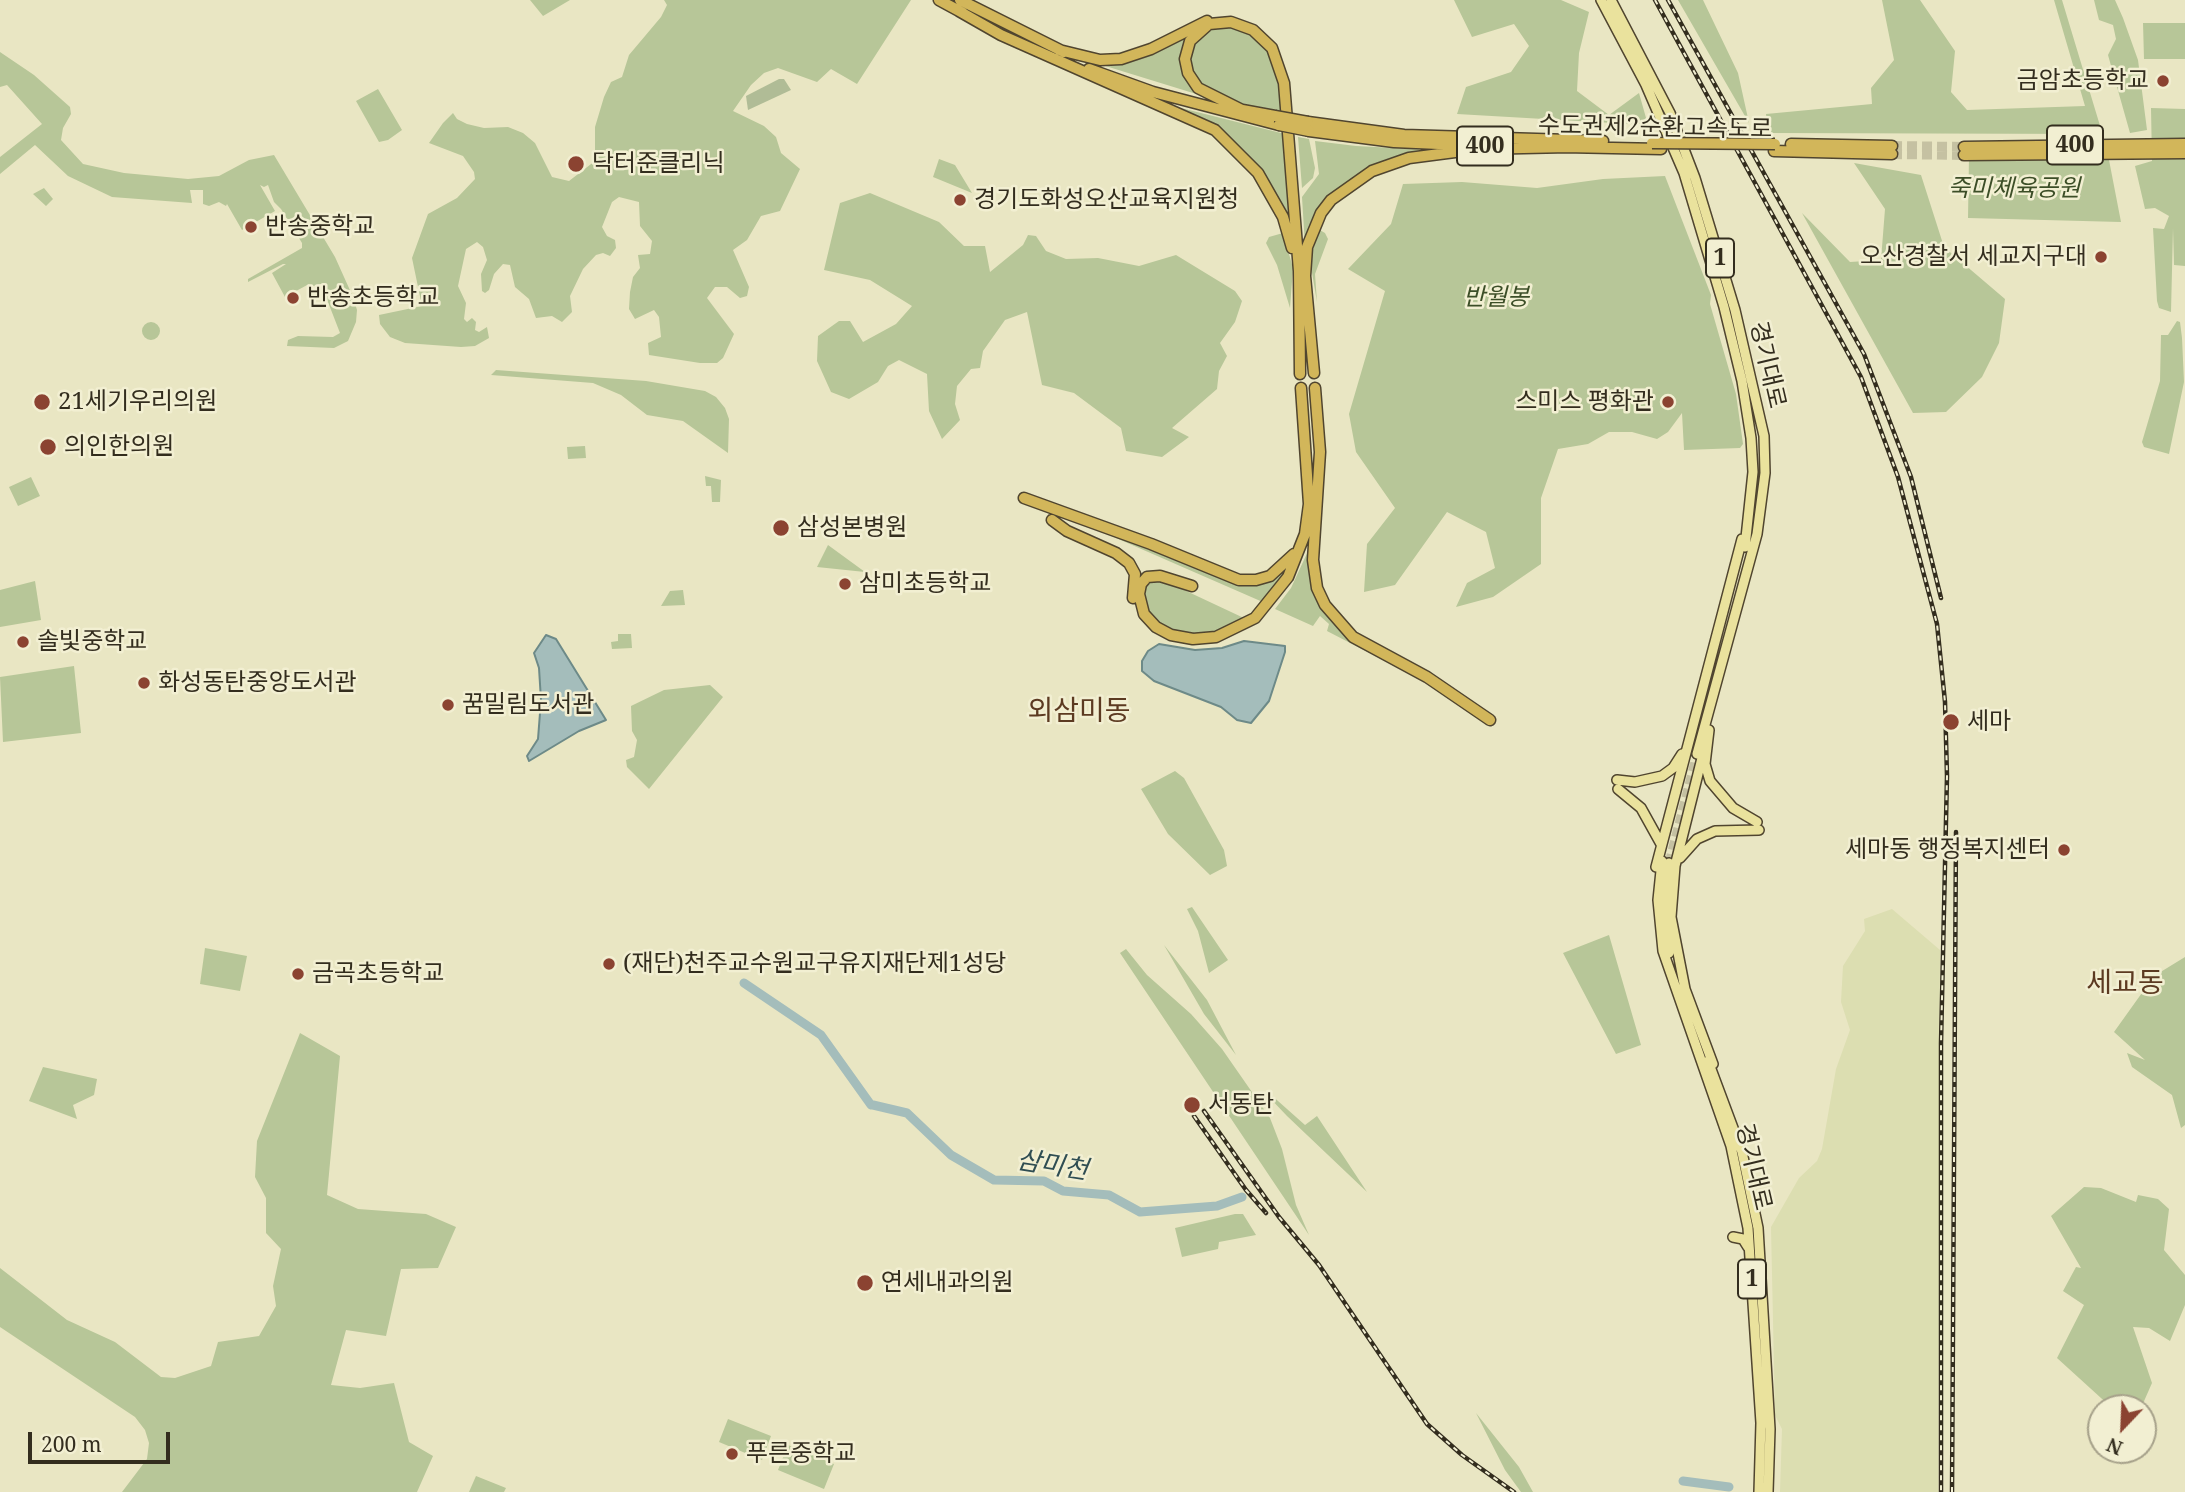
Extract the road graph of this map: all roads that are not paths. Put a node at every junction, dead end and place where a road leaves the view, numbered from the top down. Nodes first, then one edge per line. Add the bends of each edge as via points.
1 (960, 0) edge
2 (1601, 0) edge
3 (1611, 0) edge
4 (1619, 0) edge
5 (941, 1) edge
6 (959, 11) junction
7 (1633, 37) junction
8 (1059, 50) junction
9 (1242, 110) junction
10 (1277, 121) junction
11 (1308, 127) junction
12 (2185, 144) edge
13 (1569, 147) junction
14 (1775, 147) junction
15 (1892, 150) tunnel mouth
16 (2185, 153) edge
17 (1302, 276) junction
18 (1314, 373) dead end
19 (1300, 374) dead end
20 (1301, 388) dead end
21 (1315, 388) dead end
22 (1024, 498) dead end
23 (1318, 503) junction
24 (1308, 514) junction
25 (1052, 520) dead end
26 (1746, 531) junction
27 (1757, 534) junction
28 (1192, 586) dead end
29 (1270, 606) junction
30 (1243, 628) junction
31 (1490, 720) dead end
32 (1709, 730) junction
33 (1692, 733) junction
34 (1684, 762) junction
35 (1700, 764) junction
36 (1661, 846) junction
37 (1668, 862) junction
38 (1733, 1237) dead end
39 (1751, 1253) junction
40 (1766, 1492) edge

1 - 8 highway, 수도권제2순환고속도로 / 400
2 - 26 main road, 경기대로 / 1 via 1646,85 1684,173 1713,268 1742,381 1751,438 1753,472
3 - 7 main road, 경기대로 / 1
4 - 7 main road
5 - 6 highway, 수도권제2순환고속도로 / 400
6 - 10 highway, 수도권제2순환고속도로 / 400 via 1020,41 1142,88
6 - 17 highway via 1001,36 1215,130 1242,155 1272,195
7 - 27 main road, 경기대로 / 1 via 1695,178 1754,384 1765,473
8 - 9 highway, 수도권제2순환고속도로 / 400 via 1141,83
8 - 17 highway via 1092,59 1121,60 1196,25 1226,18 1244,20 1264,33 1283,60 1289,85
9 - 10 highway, 수도권제2순환고속도로 / 400
9 - 17 highway via 1198,88 1188,74 1185,59 1190,41 1209,24 1231,22 1253,30 1279,62
10 - 11 highway, 수도권제2순환고속도로 / 400, bridge
11 - 13 highway, 수도권제2순환고속도로 / 400 via 1394,142
11 - 14 highway, 수도권제2순환고속도로 / 400, bridge via 1404,135
12 - 16 highway, 400 via 1964,151
13 - 14 highway, 수도권제2순환고속도로 / 400
13 - 17 highway via 1444,152 1372,171 1321,213 1307,247
14 - 15 highway, 수도권제2순환고속도로 / 400
17 - 18 highway
17 - 19 highway
20 - 24 highway
21 - 23 highway
22 - 24 highway via 1245,581 1262,579 1288,563 1300,544
23 - 29 highway via 1298,567
23 - 31 highway via 1314,570 1317,588 1331,614 1361,642 1427,677
24 - 29 highway via 1296,562
25 - 30 highway via 1129,562 1135,574 1133,597 1138,614 1157,633 1200,644 1225,639
26 - 27 main road, 경기대로 / 1 via 1748,538 1694,753
26 - 33 main road
27 - 32 main road
28 - 30 highway via 1160,576 1147,577 1139,588 1142,610 1161,630 1185,638 1216,637
29 - 30 highway
32 - 35 main road
32 - 37 main road via 1705,764 1710,781 1733,808 1758,826 1715,831
33 - 34 main road
33 - 36 main road via 1680,760 1662,776 1618,784 1641,808
34 - 35 main road
34 - 36 main road
35 - 37 main road
36 - 37 main road
37 - 39 main road, 경기대로 / 1 via 1658,900 1659,936 1740,1179
37 - 40 main road, 경기대로 / 1 via 1675,947 1685,989 1742,1152 1758,1228 1770,1429
38 - 39 main road via 1746,1242
39 - 40 main road, 경기대로 / 1

